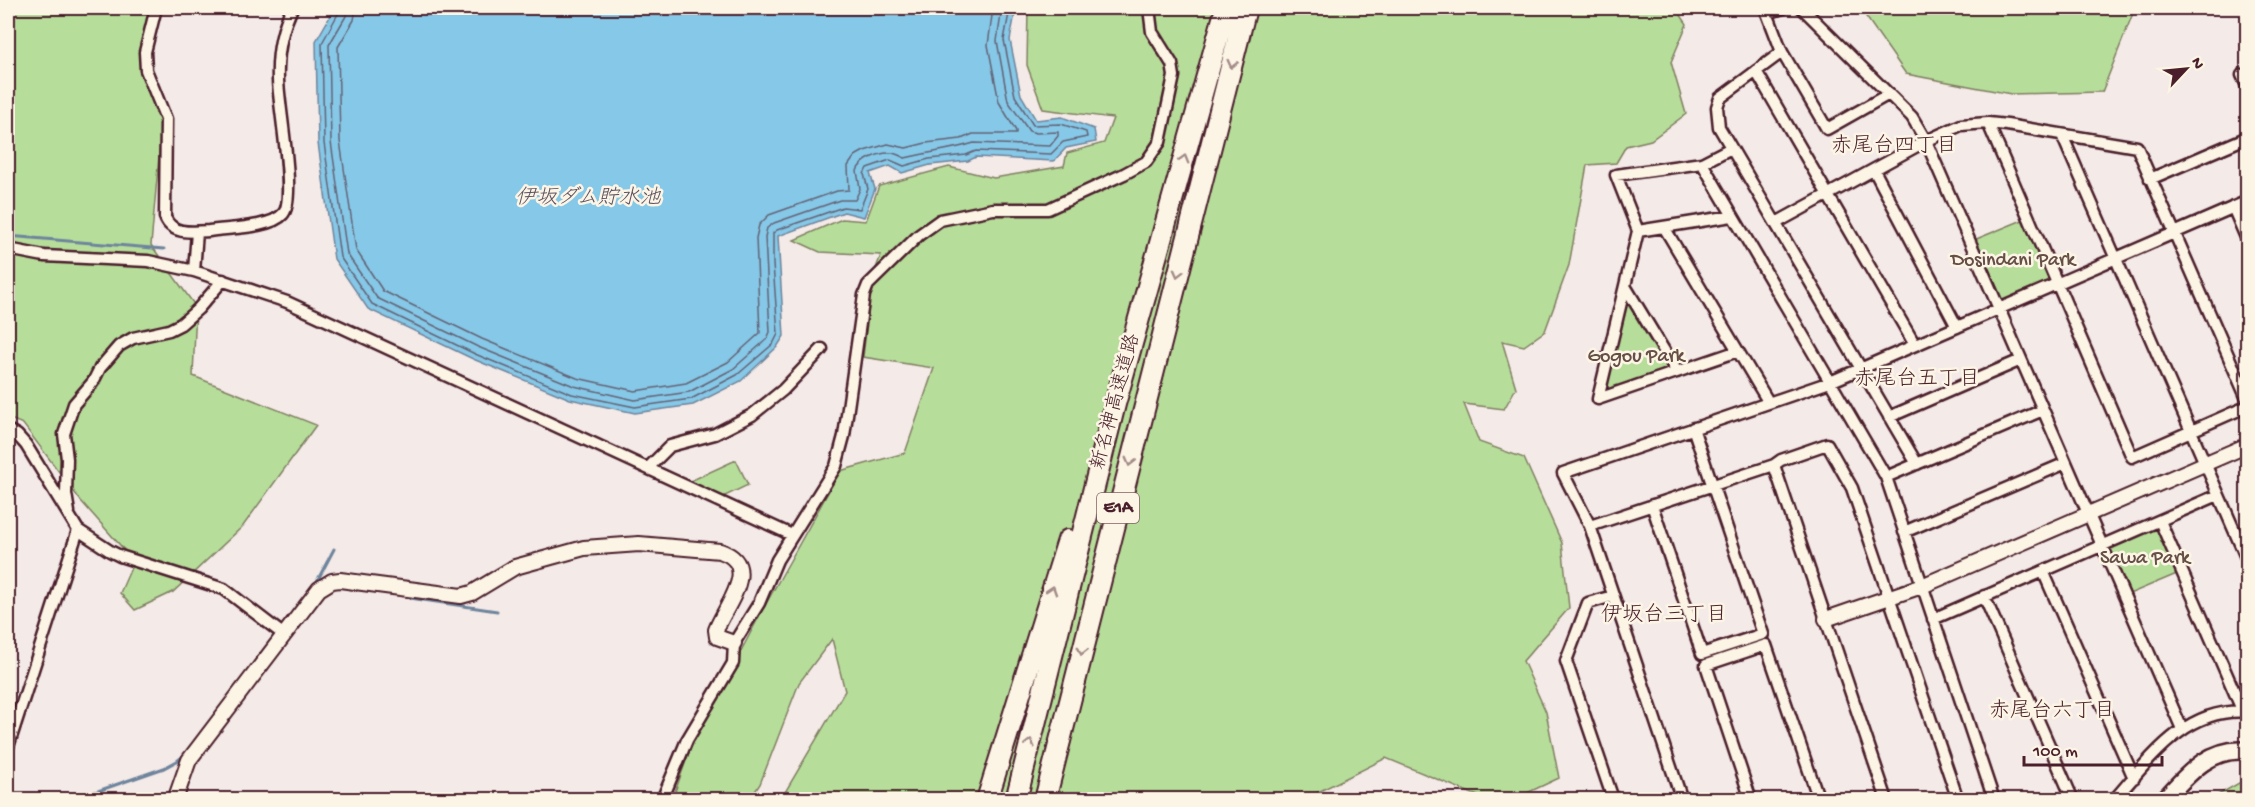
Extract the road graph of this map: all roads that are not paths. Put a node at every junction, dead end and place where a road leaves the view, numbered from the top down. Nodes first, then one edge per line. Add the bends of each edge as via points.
1 (156, 8) edge
2 (292, 8) edge
3 (1149, 8) edge
4 (1226, 8) edge
5 (1246, 8) edge
6 (1783, 8) edge
7 (1802, 8) edge
8 (1782, 52) junction
9 (1756, 71) junction
10 (2247, 73) edge
11 (2247, 88) edge
12 (1889, 94) junction
13 (1988, 123) junction
14 (2062, 135) junction
15 (2247, 137) edge
16 (1926, 141) junction
17 (1731, 148) junction
18 (1702, 163) junction
19 (1874, 170) junction
20 (2150, 178) junction
21 (1828, 195) junction
22 (2247, 201) edge
23 (2233, 207) junction
24 (1732, 216) junction
25 (1776, 223) junction
26 (1664, 227) junction
27 (1638, 231) junction
28 (197, 232) junction
29 (2174, 233) junction
30 (2247, 242) edge
31 (8, 249) edge
32 (2115, 258) junction
33 (194, 271) junction
34 (223, 280) junction
35 (2058, 283) junction
36 (1625, 286) junction
37 (1998, 309) junction
38 (1957, 327) junction
39 (1915, 345) junction
40 (822, 349) dead end
41 (1738, 351) junction
42 (2021, 360) junction
43 (1861, 369) junction
44 (1677, 372) junction
45 (1830, 382) junction
46 (2247, 401) edge
47 (1769, 403) junction
48 (1115, 404) junction
49 (2247, 406) edge
50 (2043, 410) junction
51 (1889, 417) junction
52 (1693, 428) junction
53 (8, 430) edge
54 (2191, 431) junction
55 (2247, 445) edge
56 (2066, 463) junction
57 (2205, 463) junction
58 (1917, 464) junction
59 (1774, 465) junction
60 (648, 468) junction
61 (1886, 477) junction
62 (1712, 485) junction
63 (2218, 495) junction
64 (1652, 505) junction
65 (2088, 514) junction
66 (70, 520) junction
67 (2160, 521) junction
68 (1590, 526) junction
69 (78, 530) junction
70 (1904, 532) junction
71 (792, 535) junction
72 (2102, 545) junction
73 (2247, 562) edge
74 (2043, 571) junction
75 (1922, 586) junction
76 (1613, 596) junction
77 (1984, 596) junction
78 (1890, 597) junction
79 (1826, 619) junction
80 (1933, 619) junction
81 (281, 633) junction
82 (734, 643) junction
83 (2245, 712) edge
84 (2182, 729) junction
85 (8, 747) edge
86 (2247, 751) edge
87 (2134, 778) junction
88 (1046, 796) edge
89 (175, 800) edge
90 (662, 800) edge
91 (986, 800) edge
92 (1016, 800) edge
93 (1603, 800) edge
94 (1682, 800) edge
95 (1751, 800) edge
96 (1819, 800) edge
97 (1887, 800) edge
98 (1958, 800) edge
99 (1994, 800) edge
100 (2073, 800) edge
101 (2114, 800) edge
102 (2164, 800) edge

1 - 28 street via 145,52 146,70 166,119 165,218 176,230
2 - 28 street via 281,46 278,78 288,207 269,222
3 - 71 street via 1152,32 1173,70 1157,148 1146,162 1132,170 1048,209 993,209 940,220 871,282 864,295 844,436 836,466
48 -> 4 highway, 新名神高速道路 / E1A
5 -> 88 highway, 新名神高速道路 / E1A
6 - 8 street via 1767,13
7 - 12 street
8 - 9 street
8 - 12 street via 1827,129
9 - 17 street via 1720,98 1717,107 1719,127
9 - 21 street
10 - 11 street via 2242,75
12 - 16 street via 1912,117
13 - 14 street
13 - 16 street via 1961,125
13 - 35 street
14 - 20 street via 2138,147
14 - 32 street
15 - 20 street
16 - 19 street
16 - 37 street
17 - 18 street
17 - 25 street
18 - 24 street
18 - 27 street via 1616,176
19 - 21 street
19 - 38 street
20 - 29 street
21 - 25 street
21 - 39 street
22 - 23 street
23 - 29 street
23 - 30 street
24 - 26 street
24 - 45 street
25 - 43 street
26 - 27 street
26 - 41 street
27 - 36 street
28 - 33 street
29 - 32 street
29 - 46 street
31 - 33 street via 45,256 148,261
32 - 35 street
32 - 54 street
33 - 34 street
34 - 60 street via 287,302
34 - 66 street via 181,324 120,346 74,404 64,440
35 - 37 street
35 - 54 street via 2132,457
36 - 44 street
36 - 44 street via 1598,399
37 - 38 street
37 - 42 street
38 - 39 street
39 - 43 street
40 - 60 street via 752,416 715,434 669,446
41 - 44 street
41 - 47 street
42 - 50 street
42 - 51 street
43 - 45 street
43 - 51 street
45 - 47 street
45 - 61 street
47 - 52 street
91 -> 48 highway via 1087,480
92 -> 48 highway, 新名神高速道路 / E1A
49 - 54 street
50 - 56 street
50 - 58 street
51 - 58 street
52 - 62 street
52 - 68 street via 1563,472
53 - 66 street via 26,445
54 - 57 street
55 - 57 street
56 - 65 street
56 - 70 street
57 - 63 street
57 - 65 street
58 - 61 street
59 - 62 street
59 - 78 street via 1827,444 1851,485
59 - 79 street
60 - 71 street
61 - 70 street
62 - 64 street
62 - 64 street via 1763,634 1702,654
63 - 67 street
63 - 73 street
64 - 68 street
65 - 72 street
65 - 75 street
66 - 69 street
67 - 72 street
67 - 83 street
68 - 76 street
69 - 81 street via 120,556 224,588
69 - 85 street
70 - 75 street
71 - 82 street via 759,603
72 - 74 street
72 - 84 street
74 - 77 street
74 - 87 street
75 - 78 street
75 - 80 street
76 - 93 street via 1588,603 1566,660 1612,796
76 - 94 street
77 - 80 street
77 - 100 street
78 - 79 street
78 - 98 street
79 - 97 street
80 - 99 street
81 - 82 street via 319,589 332,581 461,596 514,567 574,550 622,543 720,551 731,556 740,570 740,580 716,630 717,637
81 - 89 street via 189,760
82 - 90 street via 734,663 687,740
83 - 84 street via 2213,715
84 - 87 street
86 - 102 main road via 2226,752 2205,760
87 - 101 street
95 - 96 street via 1706,665 1766,645

